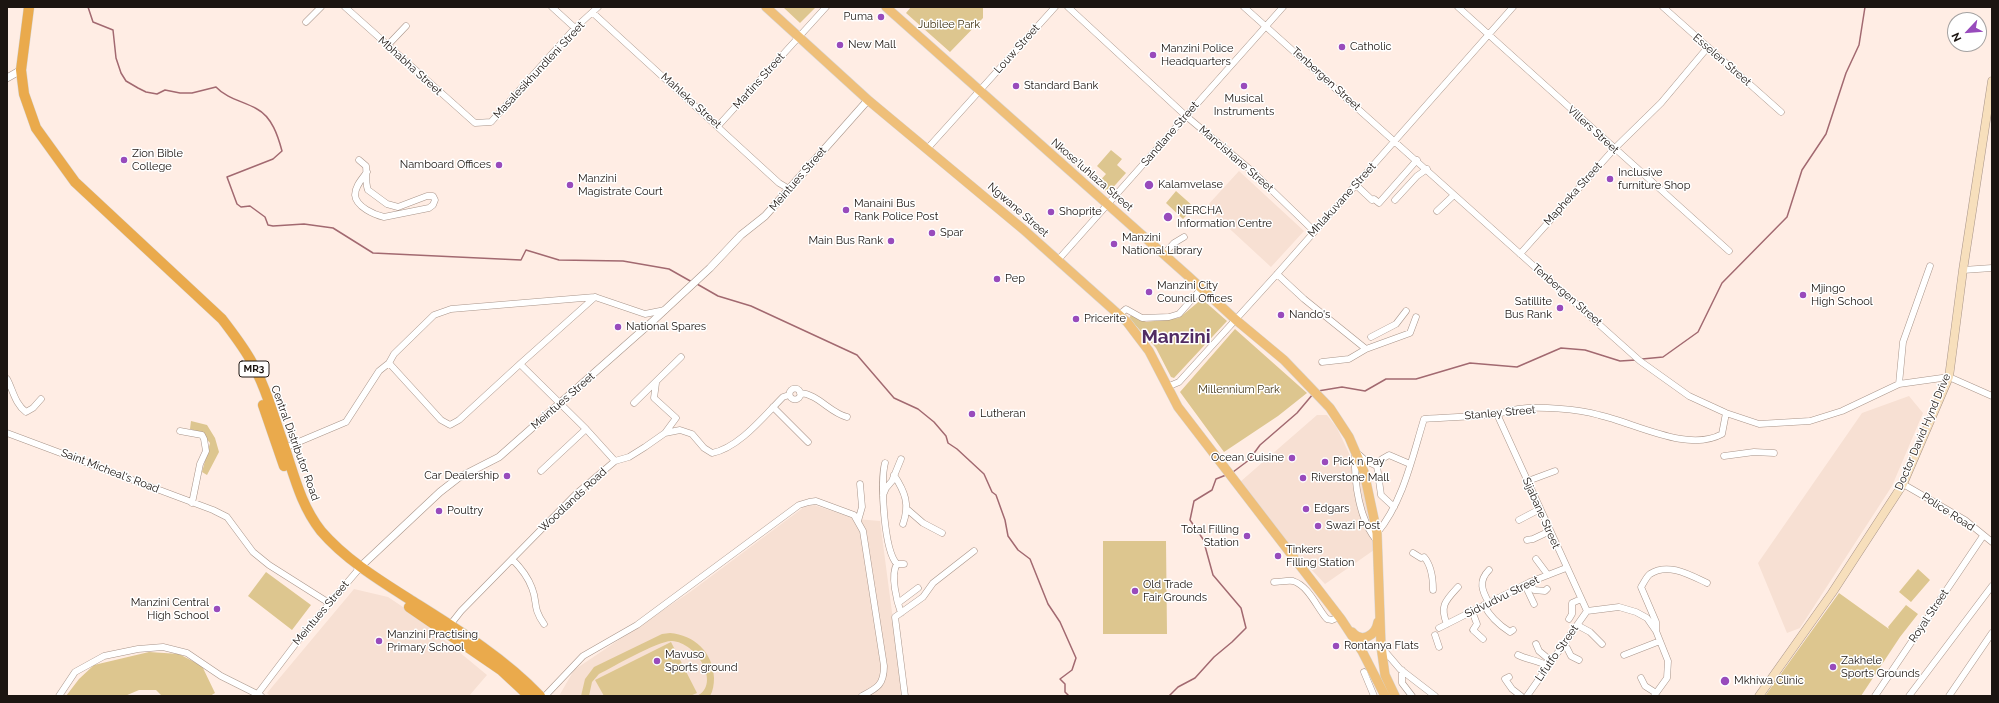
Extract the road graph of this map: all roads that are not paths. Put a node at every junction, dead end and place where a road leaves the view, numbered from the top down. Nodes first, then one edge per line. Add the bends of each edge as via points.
1 (24, 7) edge
2 (29, 7) edge
3 (321, 7) edge
4 (345, 7) edge
5 (552, 7) edge
6 (598, 7) edge
7 (766, 7) edge
8 (826, 7) edge
9 (886, 7) edge
10 (1054, 7) edge
11 (1068, 7) edge
12 (1244, 7) edge
13 (1283, 7) edge
14 (1458, 7) edge
15 (1513, 7) edge
16 (1663, 7) edge
17 (593, 13) junction
18 (306, 22) dead end
19 (406, 26) dead end
20 (1266, 26) junction
21 (575, 28) junction
22 (1488, 35) junction
23 (800, 36) junction
24 (387, 46) junction
25 (1708, 47) junction
26 (18, 71) junction
27 (7, 78) edge
28 (1992, 81) edge
29 (979, 91) junction
30 (1991, 94) edge
31 (868, 100) junction
32 (1781, 112) dead end
33 (1186, 116) junction
34 (475, 123) joint
35 (718, 126) junction
36 (1395, 140) junction
37 (927, 149) junction
38 (1614, 149) junction
39 (359, 160) dead end
40 (1417, 160) junction
41 (1427, 169) junction
42 (367, 172) junction
43 (1356, 185) junction
44 (789, 189) junction
45 (1454, 194) junction
46 (1395, 200) dead end
47 (1108, 205) junction
48 (1437, 211) dead end
49 (1314, 231) junction
50 (1184, 237) dead end
51 (1729, 251) dead end
52 (1164, 254) junction
53 (1520, 254) junction
54 (1058, 260) junction
55 (1930, 266) dead end
56 (1992, 268) edge
57 (1963, 270) junction
58 (1277, 274) junction
59 (1202, 288) junction
60 (595, 297) junction
61 (665, 310) junction
62 (1406, 311) dead end
63 (1119, 315) junction
64 (1416, 317) dead end
65 (1236, 320) junction
66 (1371, 337) dead end
67 (1366, 349) junction
68 (681, 357) dead end
69 (1322, 362) dead end
70 (389, 363) junction
71 (520, 364) junction
72 (1949, 377) junction
73 (7, 379) edge
74 (656, 383) junction
75 (1900, 384) junction
76 (1167, 387) junction
77 (1992, 396) edge
78 (41, 399) dead end
79 (634, 403) dead end
80 (561, 404) junction
81 (773, 407) junction
82 (1726, 413) junction
83 (1497, 414) junction
84 (848, 417) dead end
85 (586, 430) junction
86 (180, 431) dead end
87 (7, 433) edge
88 (665, 433) junction
89 (808, 442) dead end
90 (282, 449) junction
91 (1356, 452) junction
92 (1774, 453) dead end
93 (1724, 456) dead end
94 (901, 459) dead end
95 (615, 461) junction
96 (885, 463) dead end
97 (1410, 464) junction
98 (1377, 466) junction
99 (541, 471) dead end
100 (1555, 471) dead end
101 (894, 476) junction
102 (1528, 481) junction
103 (860, 484) dead end
104 (1902, 484) junction
105 (883, 498) junction
106 (192, 502) junction
107 (1394, 507) junction
108 (1540, 509) junction
109 (908, 510) junction
110 (858, 520) junction
111 (1519, 520) dead end
112 (903, 524) dead end
113 (1550, 531) junction
114 (942, 533) dead end
115 (1983, 536) junction
116 (1378, 538) junction
117 (1527, 540) dead end
118 (1992, 542) edge
119 (974, 551) dead end
120 (1413, 553) dead end
121 (512, 559) junction
122 (1536, 559) dead end
123 (897, 564) junction
124 (904, 564) dead end
125 (359, 568) junction
126 (1566, 568) junction
127 (1489, 570) dead end
128 (1548, 575) junction
129 (1274, 582) dead end
130 (1707, 583) dead end
131 (1528, 584) junction
132 (1992, 586) edge
133 (1458, 587) dead end
134 (918, 588) dead end
135 (1547, 589) dead end
136 (1433, 590) dead end
137 (1581, 599) junction
138 (330, 603) junction
139 (898, 603) junction
140 (1378, 604) junction
141 (1487, 604) junction
142 (1534, 604) dead end
143 (1472, 611) junction
144 (1587, 611) junction
145 (901, 613) junction
146 (1340, 618) junction
147 (1569, 619) dead end
148 (544, 624) dead end
149 (1447, 624) junction
150 (450, 625) junction
151 (1577, 625) junction
152 (1439, 628) dead end
153 (1513, 630) dead end
154 (1656, 631) junction
155 (1992, 633) edge
156 (1435, 635) dead end
157 (1483, 639) dead end
158 (1660, 641) junction
159 (1536, 644) dead end
160 (1602, 644) dead end
161 (1563, 645) junction
162 (1380, 646) junction
163 (1439, 647) dead end
164 (1518, 655) dead end
165 (1624, 655) dead end
166 (1579, 660) dead end
167 (1550, 664) junction
168 (1402, 670) junction
169 (1364, 672) dead end
170 (1509, 677) dead end
171 (1641, 678) dead end
172 (258, 695) edge
173 (1655, 695) edge
174 (59, 696) edge
175 (529, 696) edge
176 (540, 696) edge
177 (545, 696) edge
178 (862, 696) edge
179 (906, 696) edge
180 (1374, 696) edge
181 (1384, 696) edge
182 (1395, 696) edge
183 (1412, 696) edge
184 (1435, 696) edge
185 (1520, 696) edge
186 (1527, 696) edge
187 (1759, 696) edge
188 (1875, 696) edge
189 (1909, 696) edge
190 (1949, 696) edge

1 - 26 highway, Central Distributor Road / MR3
2 - 26 highway, Central Distributor Road / MR3
3 - 18 street
4 - 24 street, Mbhabha Street
5 - 21 street
6 - 17 street, Masalesikhundleni Street
7 - 23 main road, Ngwane Street
8 - 23 street, Martins Street
9 - 29 main road, Nkose'luhlaza Street
10 - 29 street, Louw Street
11 - 33 street, Mancishane Street
12 - 20 street, Tenbergen Street
13 - 20 street, Sandlane Street
14 - 22 street, Villers Street
15 - 22 street, Mhlakuvane Street
16 - 25 street, Esselen Street
17 - 21 street, Masalesikhundleni Street
17 - 35 street, Mahleka Street
19 - 24 street
20 - 33 street, Sandlane Street
20 - 36 street, Tenbergen Street
21 - 34 street, Masalesikhundleni Street via 491,122
22 - 36 street, Mhlakuvane Street
22 - 38 street, Villers Street
23 - 31 main road, Ngwane Street
23 - 35 street, Martins Street
24 - 34 street, Mbhabha Street
25 - 32 street, Esselen Street
25 - 38 street, Mapheka Street via 1660,103
26 - 27 street
26 - 90 highway, Central Distributor Road / MR3 via 36,128 70,177 222,319 237,340 250,360 271,406
28 - 30 main road, Doctor David Hynd Drive
29 - 37 street, Louw Street
29 - 47 main road, Nkose'luhlaza Street
30 - 57 main road, Doctor David Hynd Drive
31 - 37 main road, Ngwane Street
31 - 44 street, Meintues Street
33 - 47 street, Sandlane Street
33 - 49 street, Mancishane Street via 1253,172
35 - 44 street, Mahleka Street
36 - 40 street, Tenbergen Street
36 - 43 street, Mhlakuvane Street
37 - 54 main road, Ngwane Street
38 - 51 street, Villers Street
38 - 53 street, Mapheka Street
39 - 42 street via 366,166
40 - 41 street, Tenbergen Street
40 - 43 street via 1379,203
41 - 45 street, Tenbergen Street
41 - 46 street
42 - 42 street via 366,187 370,193 390,206 398,206 427,196 433,196 433,205 429,208 378,216 363,207 355,195 358,184
43 - 49 street, Mhlakuvane Street
44 - 61 street, Meintues Street via 765,216 741,235
45 - 48 street
45 - 53 street, Tenbergen Street
47 - 52 main road, Nkose'luhlaza Street
47 - 54 street, Sandlane Street
49 - 58 street, Mhlakuvane Street
50 - 52 street
52 - 59 main road, Nkose'luhlaza Street
53 - 82 street, Tenbergen Street via 1652,370 1689,396
54 - 63 main road, Ngwane Street
55 - 75 street via 1903,342
56 - 57 street
57 - 72 main road, Doctor David Hynd Drive
58 - 65 street, Mhlakuvane Street
58 - 67 street
59 - 63 street via 1179,314 1142,318 1126,308
59 - 65 main road, Nkose'luhlaza Street
60 - 61 street via 645,314
60 - 70 street via 442,311 427,321 394,354
60 - 71 street
61 - 80 street, Meintues Street
62 - 66 street via 1396,324
63 - 76 main road, Ngwane Street via 1149,351
64 - 67 street via 1410,332
65 - 76 street, Mhlakuvane Street via 1179,382
65 - 91 main road, Nkose'luhlaza Street via 1284,360 1330,408
67 - 69 street via 1349,359
68 - 74 street
70 - 71 street via 441,420 450,425 460,420
70 - 90 street via 379,371 346,422
71 - 80 street
72 - 75 street, Tenbergen Street
72 - 77 street
72 - 104 main road, Doctor David Hynd Drive
73 - 78 street via 16,401 26,412
74 - 79 street
74 - 88 street via 654,398 676,418
75 - 82 street, Tenbergen Street via 1842,411 1810,421 1759,424
76 - 146 main road, Ngwane Street via 1178,407 1218,461
80 - 85 street
80 - 125 street, Meintues Street via 499,457 458,478 440,492
81 - 84 street via 783,397 790,395 796,399 800,393 808,393 830,409
81 - 88 street via 750,430 723,451 712,453 692,434 680,430
81 - 89 street
82 - 83 street, Stanley Street via 1722,434 1712,439 1692,441 1670,437 1598,414 1549,409 1518,409
83 - 97 street, Stanley Street via 1424,419
83 - 102 street, Sijabane Street
85 - 95 street
85 - 99 street
86 - 106 street via 202,435 205,443 206,451 200,464
87 - 106 street, Saint Micheal's Road
88 - 95 street, Woodlands Road via 629,457
90 - 125 highway, Central Distributor Road / MR3 via 307,510 321,531
91 - 98 street
91 - 116 main road, Nkose'luhlaza Street via 1364,472
92 - 93 street via 1754,452
94 - 101 street
95 - 121 street, Woodlands Road via 576,494
96 - 105 street
97 - 98 street via 1389,456 1382,459
97 - 107 street, Stanley Street
98 - 107 street via 1381,495
100 - 102 street
101 - 105 street via 884,491
101 - 109 street via 903,492
102 - 108 street, Sijabane Street
103 - 110 street via 862,507
104 - 115 street, Police Road via 1965,520
104 - 187 main road, Doctor David Hynd Drive via 1832,593
105 - 123 street via 890,551 892,559
106 - 138 street, Saint Micheal's Road via 227,517 253,552 269,565
107 - 116 street, Stanley Street
108 - 111 street
108 - 113 street, Sijabane Street
109 - 112 street
109 - 114 street via 923,523
110 - 177 street via 854,515 816,501 799,506 637,625 583,656
110 - 178 street via 863,531 884,666 884,677 880,685
113 - 117 street
113 - 126 street, Sijabane Street
115 - 118 street, Police Road
115 - 188 street, Royal Street
116 - 140 main road, Nkose'luhlaza Street
119 - 145 street via 933,583 923,597
120 - 136 street via 1427,561
121 - 148 street via 524,572 532,588 535,610
121 - 150 street, Woodlands Road
122 - 128 street
123 - 124 street
123 - 139 street via 894,574
125 - 138 street, Meintues Street
125 - 150 highway, Central Distributor Road / MR3
125 - 175 highway, Central Distributor Road / MR3 via 501,670
126 - 128 street, Sidvudvu Street
126 - 137 street, Sijabane Street
127 - 141 street via 1481,582
128 - 131 street, Sidvudvu Street
129 - 146 street via 1293,581 1302,586 1327,619
130 - 154 street via 1674,570 1656,571 1649,575 1641,587 1656,622
131 - 135 street via 1534,590
131 - 141 street, Sidvudvu Street
131 - 142 street
132 - 189 street
133 - 149 street via 1448,597 1444,606 1443,615
134 - 139 street
137 - 144 street, Sijabane Street
137 - 147 street via 1572,603 1572,614
138 - 172 street, Meintues Street via 300,638
139 - 145 street
140 - 146 main road via 1378,624 1374,633 1368,637 1354,635
140 - 162 main road
141 - 143 street, Sidvudvu Street
141 - 153 street via 1488,612 1504,628 1510,632
143 - 149 street, Sidvudvu Street
143 - 157 street via 1477,624 1473,630
144 - 151 street, Lifutfo Street
144 - 154 street via 1619,606 1647,618
145 - 179 street via 895,616
146 - 181 main road via 1362,651
149 - 152 street, Sidvudvu Street
150 - 176 highway, Central Distributor Road / MR3 via 520,676
151 - 160 street via 1590,632
151 - 161 street, Lifutfo Street
154 - 158 street
155 - 190 street
156 - 163 street
158 - 165 street
158 - 173 street via 1669,670 1667,678
159 - 167 street
161 - 166 street via 1571,656
161 - 167 street, Lifutfo Street
162 - 168 street
162 - 182 main road via 1385,675
164 - 167 street
167 - 186 street, Lifutfo Street
168 - 183 street via 1402,683
168 - 184 street
169 - 180 street
170 - 185 street via 1505,679 1507,683
171 - 173 street
172 - 174 street via 221,676 187,653 163,647 104,656 75,672

